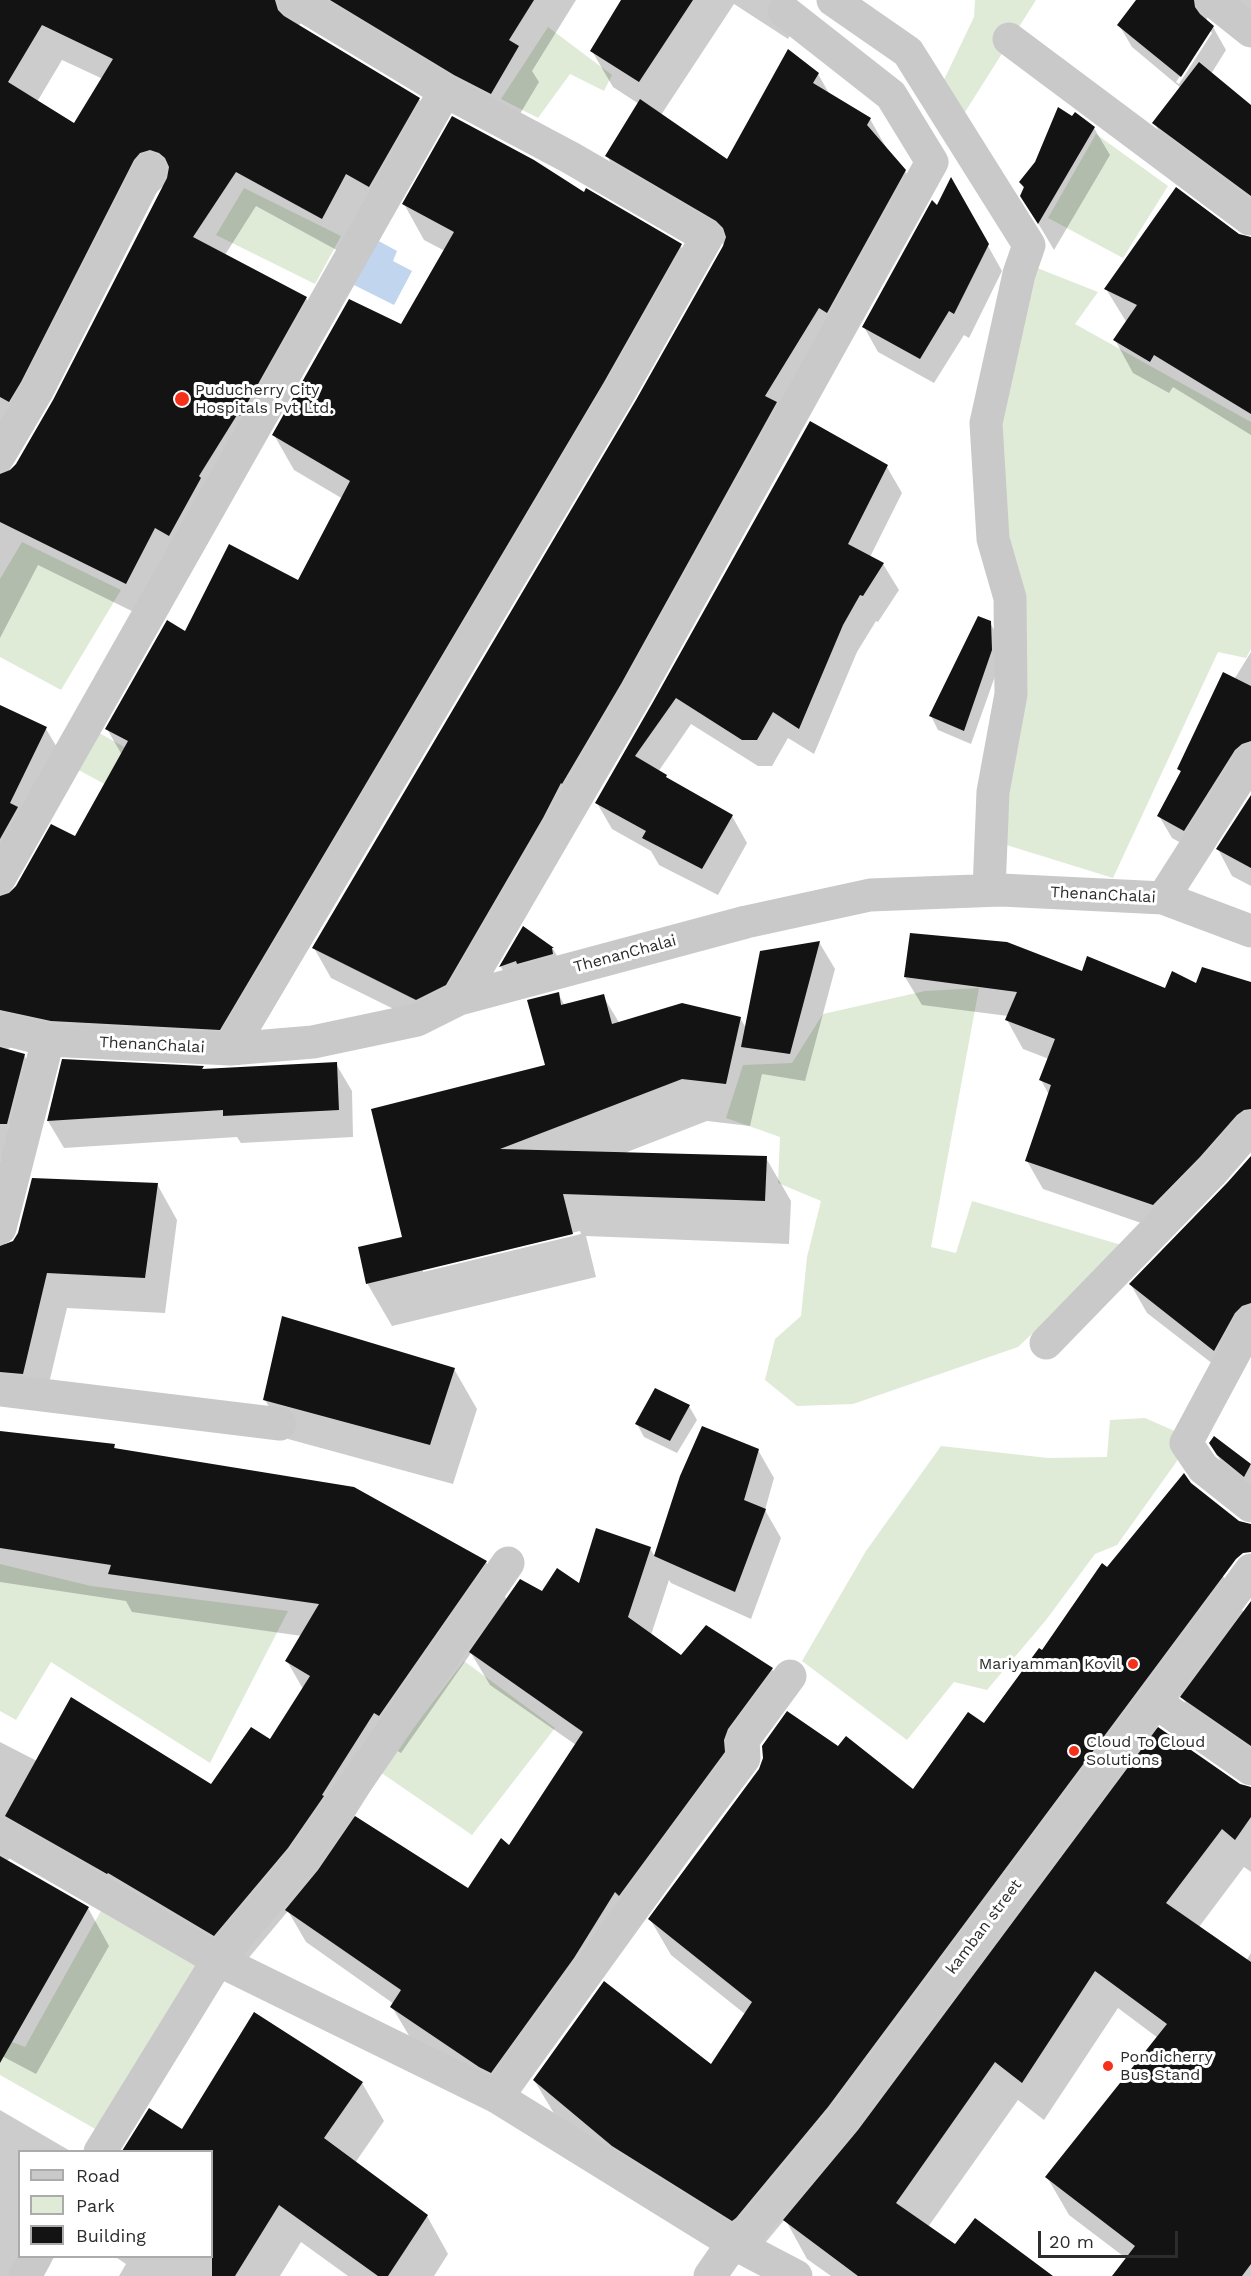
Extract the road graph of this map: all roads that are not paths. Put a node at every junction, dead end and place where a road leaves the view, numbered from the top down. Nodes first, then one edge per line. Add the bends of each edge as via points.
1 (294, 0) edge
2 (833, 0) edge
3 (1212, 0) edge
4 (784, 11) dead end
5 (1251, 31) edge
6 (1009, 39) dead end
7 (445, 91) junction
8 (150, 169) dead end
9 (1251, 218) edge
10 (0, 454) edge
11 (1251, 760) edge
12 (0, 877) edge
13 (989, 890) junction
14 (1163, 898) junction
15 (1251, 931) edge
16 (459, 999) junction
17 (0, 1028) edge
18 (48, 1040) junction
19 (230, 1048) junction
20 (1251, 1127) edge
21 (0, 1228) edge
22 (1251, 1322) edge
23 (1046, 1343) dead end
24 (0, 1390) edge
25 (280, 1424) dead end
26 (1251, 1506) edge
27 (508, 1563) dead end
28 (1251, 1570) edge
29 (790, 1677) dead end
30 (1154, 1701) junction
31 (1251, 1769) edge
32 (0, 1834) edge
33 (218, 1960) junction
34 (497, 2097) junction
35 (101, 2150) edge
36 (733, 2243) junction
37 (35, 2258) edge
38 (26, 2276) edge
39 (710, 2276) edge
40 (796, 2276) edge

1 - 7 street
2 - 13 street via 908,52 1029,245 986,423 993,539 1011,610 1011,694 993,792
3 - 5 street
4 - 16 street via 891,95 932,162 637,693
6 - 9 street
7 - 12 street
7 - 19 street via 707,237 620,391
8 - 10 street via 37,391
11 - 14 street
13 - 14 street, ThenanChalai
13 - 16 street, ThenanChalai via 870,895 746,921
14 - 15 street, ThenanChalai
16 - 19 street, ThenanChalai via 417,1020 313,1042
17 - 18 street, ThenanChalai
18 - 19 street, ThenanChalai
18 - 21 street
20 - 23 street
22 - 26 street via 1186,1443 1203,1468
24 - 25 street
27 - 33 street via 303,1859
28 - 30 street, kamban street
29 - 34 street via 743,1740 744,1758
30 - 31 street
30 - 36 street, kamban street via 843,2119 749,2232
32 - 33 street
33 - 34 street
33 - 35 street
34 - 36 street
36 - 39 street, kamban street
36 - 40 street
37 - 38 street

